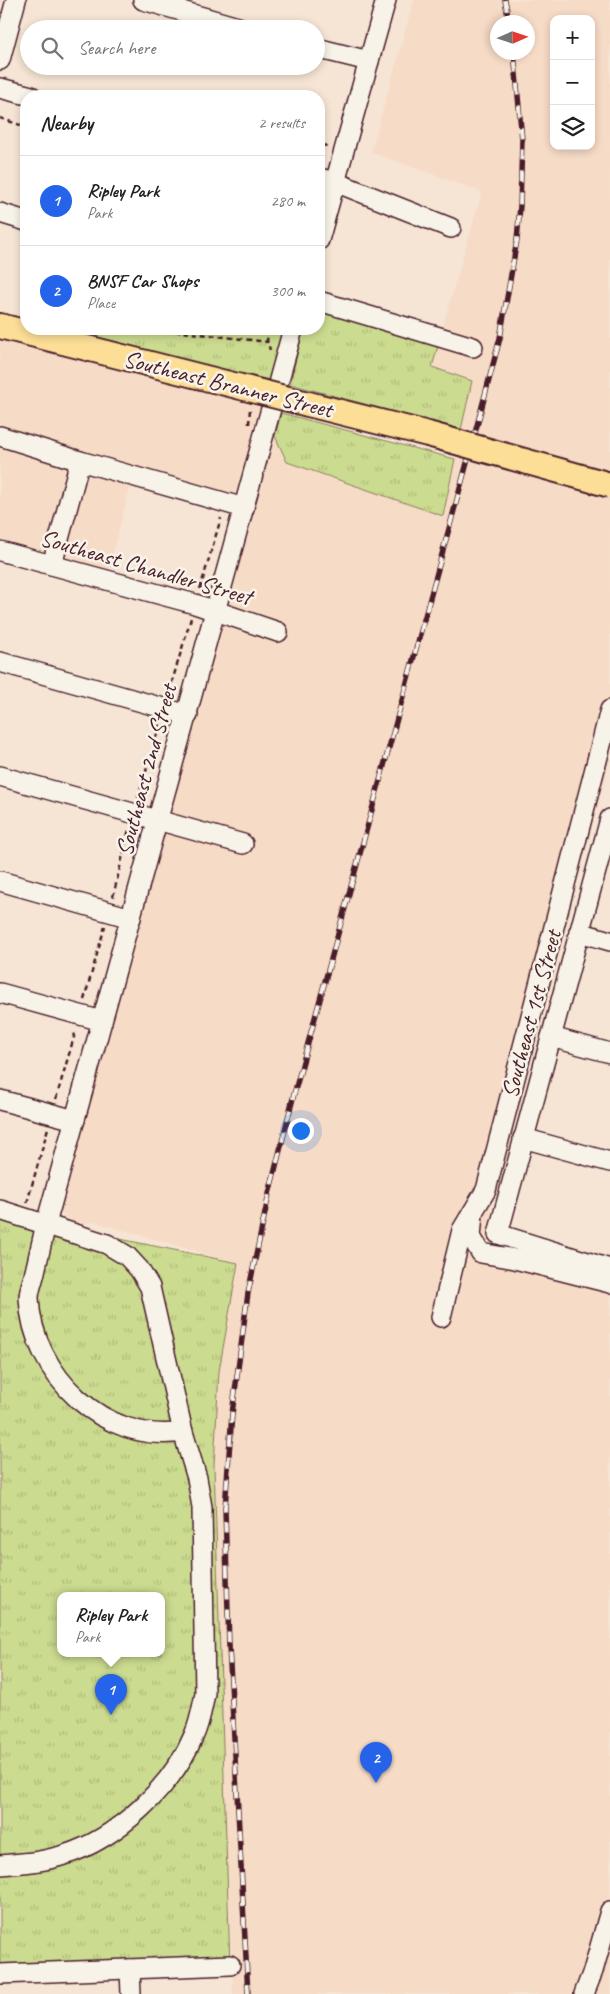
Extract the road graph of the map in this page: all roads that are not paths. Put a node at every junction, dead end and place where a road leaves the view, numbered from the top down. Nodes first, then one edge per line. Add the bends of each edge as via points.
1 (16, 0) edge
2 (142, 0) edge
3 (386, 0) edge
4 (213, 20) edge
5 (325, 50) edge
6 (0, 60) edge
7 (369, 61) junction
8 (0, 88) edge
9 (20, 93) edge
10 (327, 180) edge
11 (325, 195) edge
12 (0, 213) edge
13 (20, 219) edge
14 (451, 228) dead end
15 (325, 303) edge
16 (0, 326) edge
17 (20, 332) edge
18 (31, 335) edge
19 (291, 335) edge
20 (473, 347) dead end
21 (0, 436) edge
22 (80, 461) junction
23 (610, 485) edge
24 (235, 505) junction
25 (0, 551) edge
26 (52, 565) junction
27 (215, 610) junction
28 (278, 632) dead end
29 (0, 662) edge
30 (610, 710) edge
31 (188, 715) junction
32 (0, 776) edge
33 (158, 821) junction
34 (609, 827) edge
35 (243, 844) dead end
36 (0, 881) edge
37 (131, 918) junction
38 (579, 932) junction
39 (610, 941) edge
40 (0, 993) edge
41 (102, 1021) junction
42 (551, 1037) junction
43 (610, 1053) edge
44 (0, 1100) edge
45 (74, 1120) junction
46 (523, 1138) junction
47 (610, 1162) edge
48 (0, 1210) edge
49 (474, 1210) junction
50 (46, 1224) junction
51 (610, 1269) edge
52 (610, 1283) edge
53 (441, 1317) dead end
54 (183, 1432) junction
55 (0, 1865) edge
56 (610, 1911) edge
57 (230, 1965) dead end
58 (130, 1969) junction
59 (0, 1974) edge
60 (131, 1994) edge
61 (584, 1994) edge

1 - 6 street
2 - 4 street
3 - 7 street
5 - 7 street
7 - 10 street
8 - 9 street
10 - 11 street
10 - 14 street
12 - 13 street
15 - 20 street
16 - 17 main road, Southeast Branner Street, bridge
18 - 23 main road, Southeast Branner Street, bridge via 245,397 308,404
19 - 24 street, Southeast 2nd Street
21 - 22 street
22 - 24 street
22 - 26 street
24 - 27 street, Southeast 2nd Street
25 - 26 street, Southeast Chandler Street
26 - 27 street, Southeast Chandler Street
27 - 28 street, Southeast Chandler Street
27 - 31 street, Southeast 2nd Street
29 - 31 street
30 - 49 street via 486,1190
31 - 33 street, Southeast 2nd Street
32 - 33 street
33 - 35 street
33 - 37 street, Southeast 2nd Street
34 - 38 street, Southeast 1st Street
36 - 37 street
37 - 41 street, Southeast 2nd Street
38 - 39 street
38 - 42 street, Southeast 1st Street
40 - 41 street
41 - 45 street, Southeast 2nd Street
42 - 43 street
42 - 46 street, Southeast 1st Street
44 - 45 street
45 - 50 street, Southeast 2nd Street
46 - 47 street
46 - 51 street, Southeast 1st Street via 498,1234
48 - 50 street
49 - 52 street via 472,1237 481,1253
49 - 53 street via 462,1230
50 - 54 street via 108,1244 127,1256 139,1269 153,1296
50 - 54 street, Southeast 2nd Street via 29,1296 33,1329 44,1356 83,1404 112,1422 142,1433 169,1435
54 - 55 street via 197,1478 203,1526 206,1694 194,1735 182,1760 164,1783 139,1809 101,1838 63,1856
56 - 61 street
57 - 58 street
58 - 59 street
58 - 60 street

